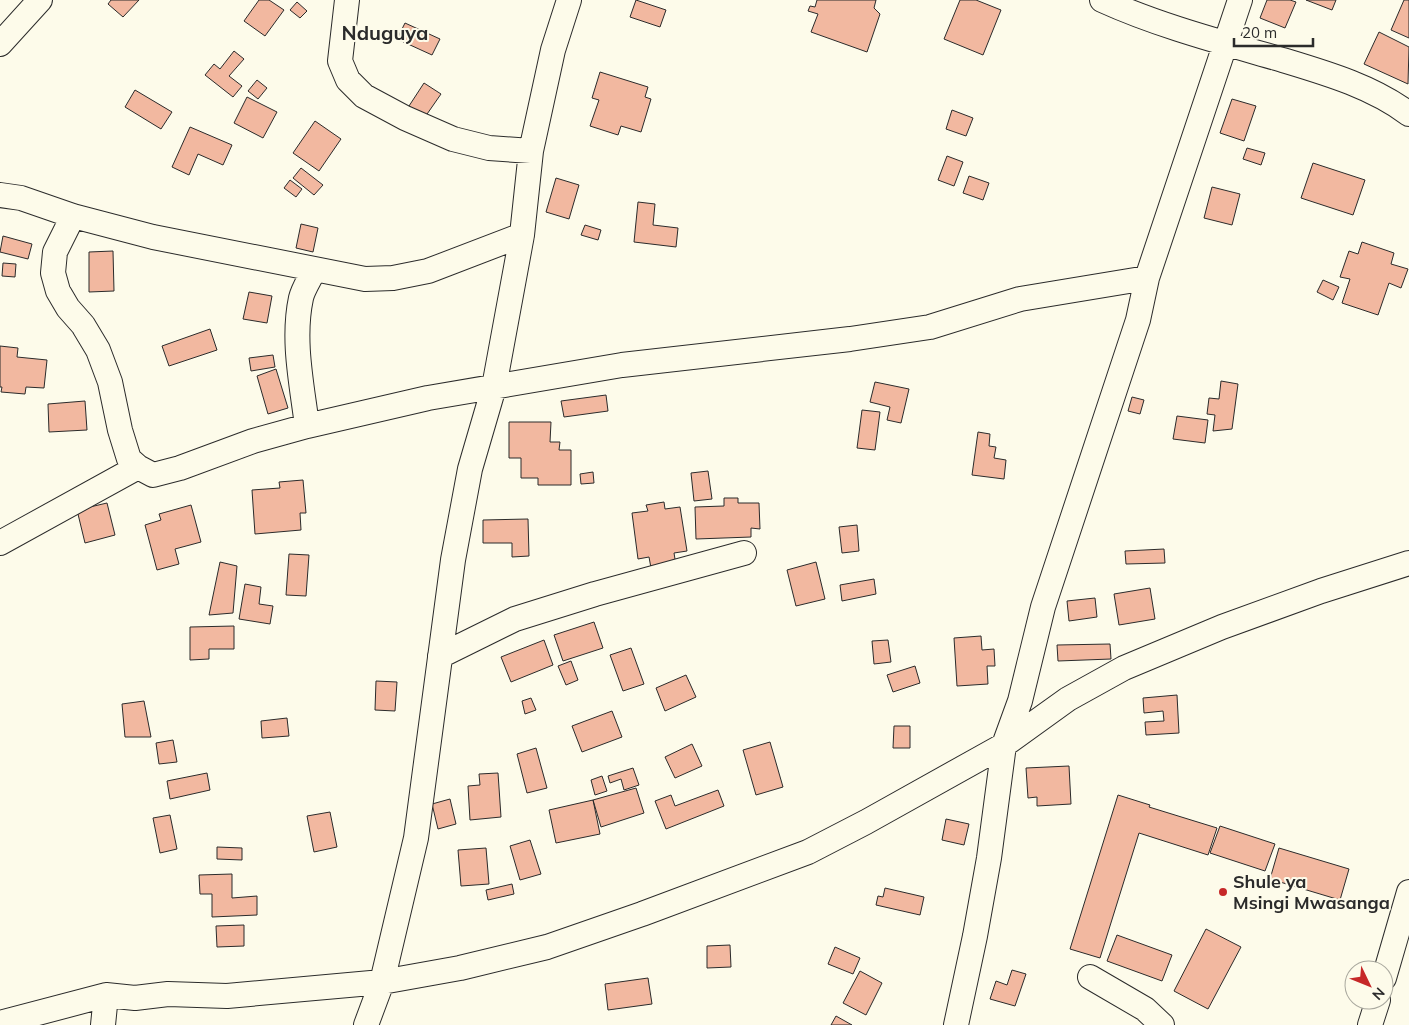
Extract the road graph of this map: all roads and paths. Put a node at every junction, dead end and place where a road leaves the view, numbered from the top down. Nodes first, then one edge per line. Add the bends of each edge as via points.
1 (40, 0) edge
2 (347, 0) edge
3 (570, 0) edge
4 (1102, 0) edge
5 (1240, 0) edge
6 (0, 44) edge
7 (1226, 44) junction
8 (1409, 114) edge
9 (531, 151) junction
10 (0, 195) edge
11 (73, 216) junction
12 (522, 235) junction
13 (314, 270) junction
14 (1147, 278) junction
15 (494, 387) junction
16 (307, 426) junction
17 (138, 467) junction
18 (0, 543) edge
19 (744, 554) dead end
20 (1409, 563) edge
21 (440, 656) junction
22 (1004, 745) junction
23 (1409, 892) edge
24 (1389, 960) edge
25 (1090, 977) dead end
26 (382, 982) junction
27 (106, 995) junction
28 (1375, 1010) edge
29 (0, 1023) edge
30 (102, 1025) edge
31 (366, 1025) edge
32 (956, 1025) edge
33 (1162, 1025) edge
34 (1370, 1025) edge

1 - 6 street
2 - 9 street via 340,61 348,80 364,96 453,139 489,148
3 - 9 street via 553,50
4 - 7 street
5 - 7 street
7 - 8 street via 1343,78
7 - 14 street
9 - 12 street
10 - 11 street via 21,198
11 - 13 street via 153,237
11 - 17 street via 55,252 53,273 58,291 98,350 110,382 129,459
12 - 13 street via 428,271 393,278 365,279
12 - 15 street
13 - 16 street via 301,297 298,326 298,354
14 - 15 street via 1020,299 930,326 850,339 622,365
14 - 22 street via 1138,320 1043,607 1020,701
15 - 16 street via 428,398
15 - 21 street via 470,469
16 - 17 street via 153,475
17 - 18 street
19 - 21 street via 515,619
20 - 22 street via 1222,627 1124,668 1068,699
21 - 26 street via 416,838
22 - 26 street via 866,822 799,855 547,947
22 - 32 street via 989,858
23 - 24 street
25 - 33 street via 1145,1010
26 - 27 street via 227,996 168,994 135,998
26 - 31 street
27 - 29 street
27 - 30 street
28 - 34 street

